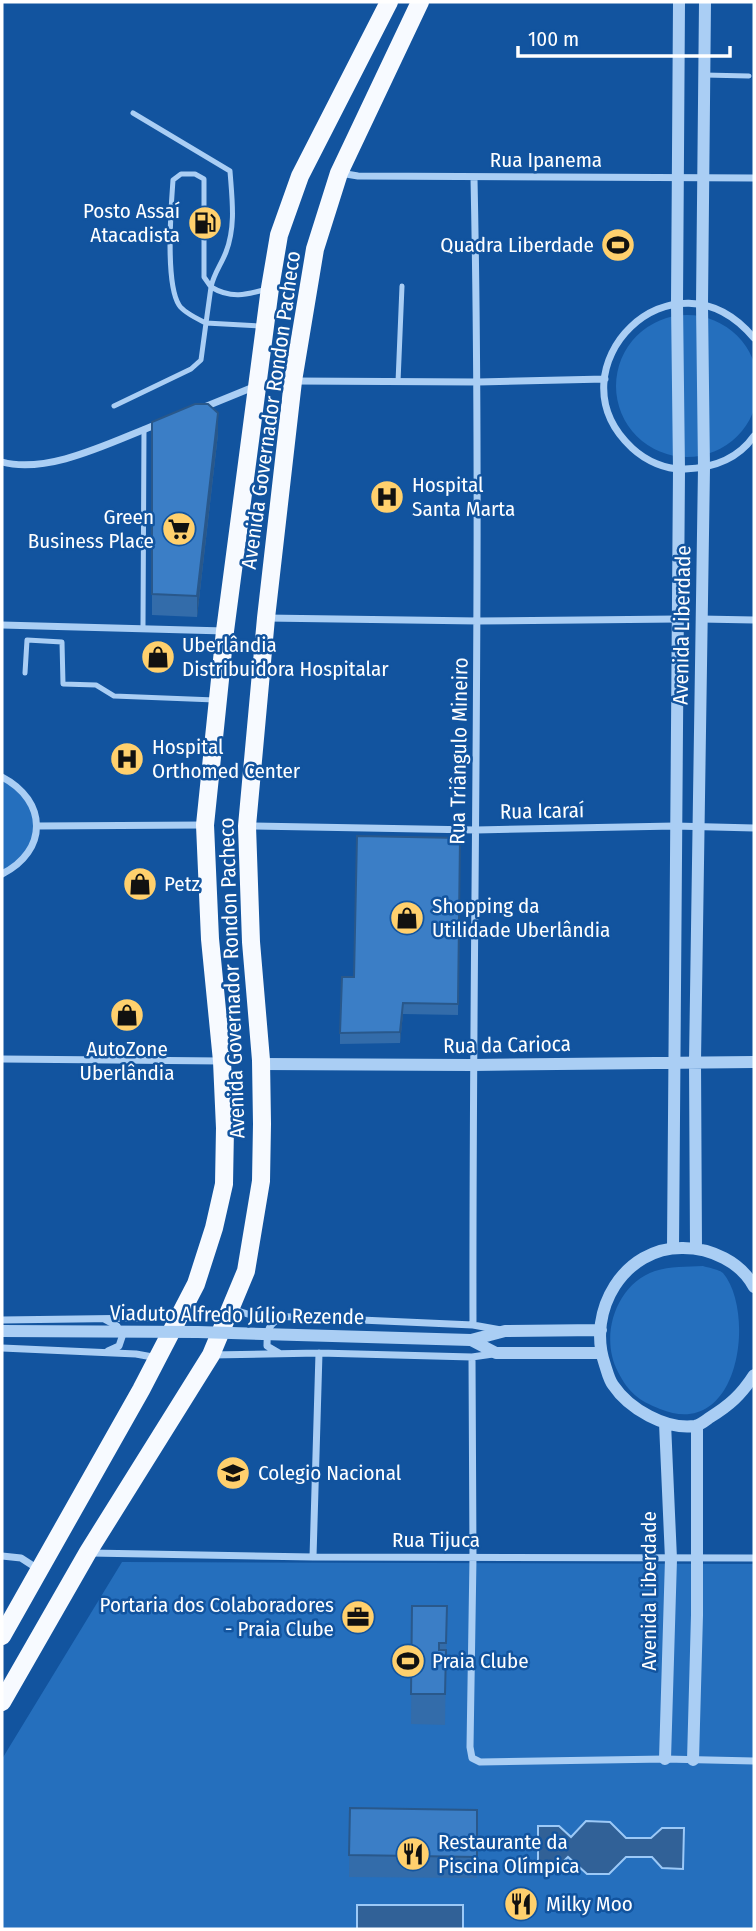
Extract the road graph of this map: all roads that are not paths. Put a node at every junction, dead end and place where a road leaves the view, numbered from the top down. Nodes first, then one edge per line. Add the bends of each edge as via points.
1 (389, 2) edge
2 (420, 2) edge
3 (679, 2) edge
4 (705, 2) edge
5 (704, 75) junction
6 (749, 76) dead end
7 (133, 113) dead end
8 (339, 173) junction
9 (679, 177) junction
10 (702, 177) junction
11 (474, 178) junction
12 (754, 178) edge
13 (402, 286) dead end
14 (211, 287) junction
15 (270, 288) junction
16 (677, 303) junction
17 (702, 304) junction
18 (206, 323) junction
19 (265, 327) junction
20 (754, 338) edge
21 (605, 379) junction
22 (293, 381) junction
23 (398, 382) junction
24 (478, 382) junction
25 (257, 386) junction
26 (114, 406) dead end
27 (192, 412) edge
28 (168, 421) edge
29 (144, 429) junction
30 (754, 436) edge
31 (2, 462) edge
32 (704, 468) junction
33 (679, 470) junction
34 (266, 618) junction
35 (677, 619) junction
36 (701, 619) junction
37 (754, 620) edge
38 (478, 621) junction
39 (2, 625) edge
40 (142, 627) junction
41 (225, 631) junction
42 (25, 673) dead end
43 (218, 700) junction
44 (2, 777) edge
45 (205, 825) junction
46 (37, 826) junction
47 (247, 826) junction
48 (675, 826) junction
49 (697, 827) junction
50 (754, 828) edge
51 (476, 830) junction
52 (2, 874) edge
53 (2, 1059) edge
54 (222, 1061) junction
55 (695, 1061) junction
56 (673, 1062) junction
57 (754, 1062) edge
58 (261, 1064) junction
59 (472, 1065) junction
60 (673, 1248) junction
61 (696, 1248) junction
62 (754, 1287) edge
63 (231, 1309) junction
64 (180, 1315) junction
65 (282, 1316) junction
66 (102, 1318) junction
67 (2, 1320) edge
68 (472, 1325) junction
69 (601, 1330) junction
70 (2, 1331) edge
71 (506, 1331) junction
72 (471, 1340) junction
73 (2, 1348) edge
74 (104, 1352) junction
75 (319, 1353) junction
76 (496, 1353) junction
77 (601, 1353) junction
78 (280, 1354) junction
79 (211, 1355) junction
80 (472, 1356) junction
81 (158, 1358) junction
82 (754, 1375) edge
83 (665, 1423) junction
84 (697, 1426) junction
85 (88, 1552) junction
86 (2, 1556) edge
87 (313, 1557) junction
88 (473, 1558) junction
89 (754, 1558) edge
90 (671, 1559) junction
91 (697, 1559) junction
92 (39, 1570) junction
93 (2, 1636) edge
94 (2, 1702) edge
95 (665, 1759) junction
96 (693, 1760) junction
97 (754, 1761) edge

1 - 15 main road, Avenida Governador Rondon Pacheco via 300,176 279,235
2 - 8 main road, Avenida Governador Rondon Pacheco
3 - 9 street, Avenida Liberdade
4 - 5 street, Avenida Liberdade
5 - 6 lane
5 - 10 street, Avenida Liberdade
7 - 14 lane via 230,171 233,227
8 - 11 street, Rua Ipanema
8 - 22 main road, Avenida Governador Rondon Pacheco via 315,248
9 - 10 street, Rua Ipanema
9 - 11 street, Rua Ipanema
9 - 16 street, Avenida Liberdade
10 - 12 street, Rua Ipanema
10 - 17 street, Avenida Liberdade
11 - 24 street, Rua Triângulo Mineiro
13 - 23 lane
14 - 15 lane via 236,296
14 - 18 lane
14 - 18 lane via 204,277 204,178 181,174 173,180 169,234 175,295 180,308
15 - 19 main road, Avenida Governador Rondon Pacheco
16 - 17 street
16 - 21 street via 655,309 620,337 609,357
16 - 33 street, Avenida Liberdade
17 - 20 street via 724,311
17 - 32 street, Avenida Liberdade
18 - 19 lane
18 - 26 lane via 201,360
19 - 25 main road, Avenida Governador Rondon Pacheco
21 - 24 street
21 - 33 street via 612,422 623,440 639,455
22 - 23 street
22 - 34 main road, Avenida Governador Rondon Pacheco
23 - 24 street
24 - 38 street, Rua Triângulo Mineiro
25 - 27 street
25 - 41 main road, Avenida Governador Rondon Pacheco
28 - 29 street
29 - 31 street via 49,464
29 - 40 lane
30 - 32 street via 738,453
32 - 33 street
32 - 36 street, Avenida Liberdade
33 - 35 street, Avenida Liberdade
34 - 38 street
34 - 47 main road, Avenida Governador Rondon Pacheco
35 - 38 street
35 - 48 street, Avenida Liberdade
36 - 37 street
36 - 49 street, Avenida Liberdade
38 - 51 street, Rua Triângulo Mineiro
39 - 40 street
40 - 41 street
41 - 43 main road, Avenida Governador Rondon Pacheco
42 - 43 lane via 27,640 62,642 63,684 96,685 114,696
43 - 45 main road, Avenida Governador Rondon Pacheco
44 - 46 street via 27,796
45 - 46 street
45 - 54 main road, Avenida Governador Rondon Pacheco via 209,939
46 - 52 street via 27,856
47 - 51 street, Rua Icaraí
47 - 58 main road, Avenida Governador Rondon Pacheco
48 - 49 street, Rua Icaraí
48 - 51 street, Rua Icaraí
48 - 56 street, Avenida Liberdade
49 - 50 street, Rua Icaraí
49 - 55 street, Avenida Liberdade
51 - 59 street, Rua Triângulo Mineiro
53 - 54 street
54 - 64 main road, Avenida Governador Rondon Pacheco via 223,1184 196,1284
55 - 56 street, Rua da Carioca
55 - 57 street, Rua da Carioca
55 - 61 street, Avenida Liberdade
56 - 59 street, Rua da Carioca
56 - 60 street, Avenida Liberdade
58 - 59 street, Rua da Carioca
58 - 63 main road, Avenida Governador Rondon Pacheco via 261,1181 246,1271
59 - 68 street, Rua Triângulo Mineiro
60 - 61 street
60 - 69 street via 642,1259 618,1280 607,1299
61 - 62 street via 736,1266
63 - 65 street
63 - 79 main road, Avenida Governador Rondon Pacheco
64 - 66 street
64 - 81 main road, Avenida Governador Rondon Pacheco
65 - 68 street
65 - 78 street via 267,1329 267,1346
66 - 67 street
66 - 74 street via 117,1326 121,1337 119,1346
68 - 71 street
69 - 71 street
69 - 77 street
70 - 72 street, Viaduto Alfredo Júlio Rezende, bridge
71 - 72 street
72 - 76 street
73 - 74 street
74 - 81 street
75 - 78 street
75 - 80 street
75 - 87 street
76 - 77 street
76 - 80 street
77 - 83 street via 612,1384 635,1407
78 - 79 street
79 - 85 main road, Avenida Governador Rondon Pacheco
80 - 88 street
81 - 92 main road, Avenida Governador Rondon Pacheco
82 - 84 street via 737,1400
83 - 84 street
83 - 90 street, Avenida Liberdade
84 - 91 street
85 - 87 street, Rua Tijuca
85 - 94 main road, Avenida Governador Rondon Pacheco
86 - 92 street via 21,1558
87 - 88 street, Rua Tijuca
88 - 90 street, Rua Tijuca
88 - 95 street via 470,1754 475,1760
89 - 91 street, Rua Tijuca
90 - 91 street, Rua Tijuca
90 - 95 street, Avenida Liberdade
91 - 96 street
92 - 93 main road, Avenida Governador Rondon Pacheco
95 - 96 street
96 - 97 street

